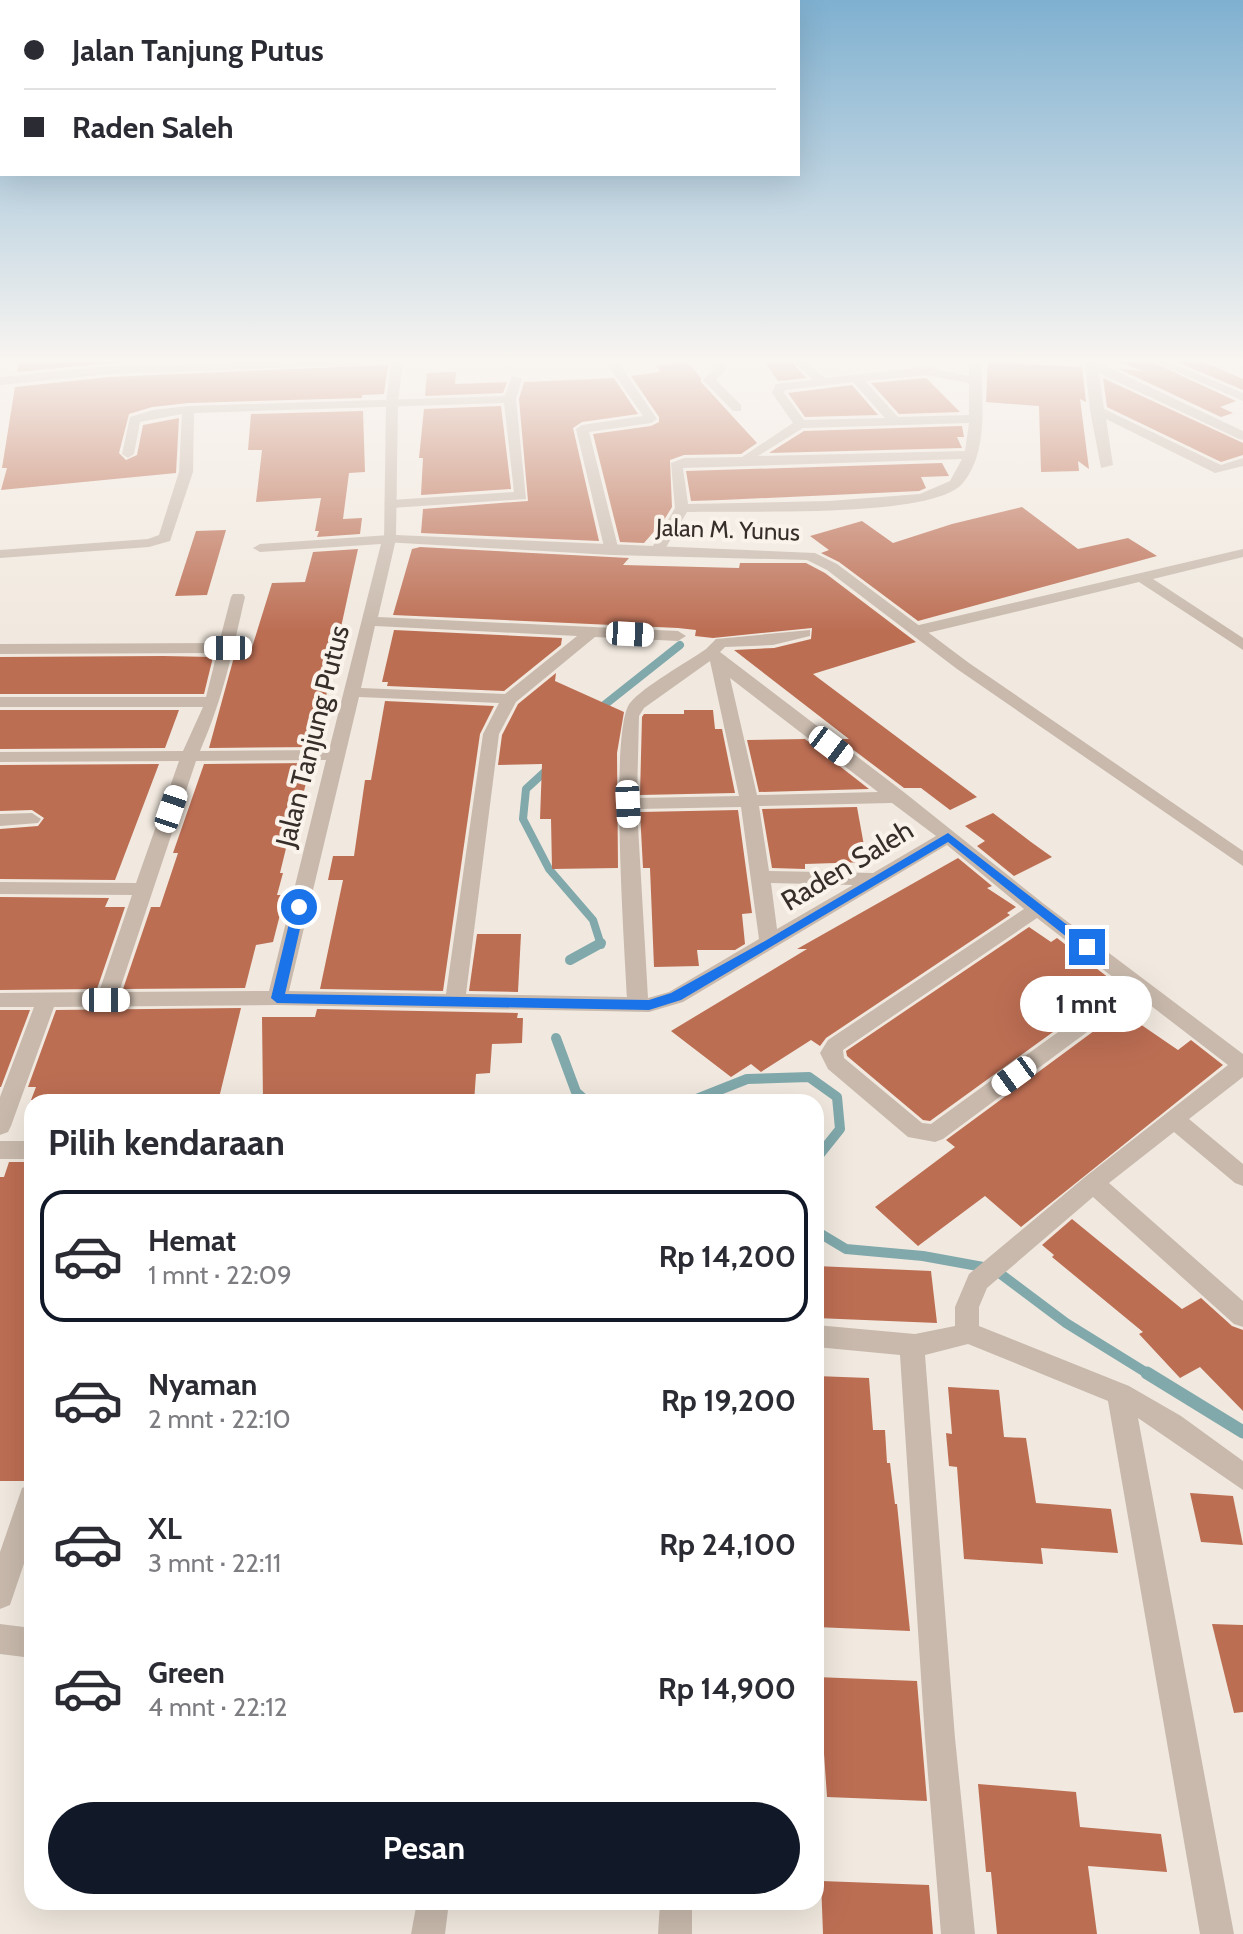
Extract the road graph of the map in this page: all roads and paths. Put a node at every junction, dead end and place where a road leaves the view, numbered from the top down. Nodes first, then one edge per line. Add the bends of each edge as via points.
1 (187, 452) edge
2 (392, 452) edge
3 (516, 452) edge
4 (588, 452) edge
5 (755, 452) edge
6 (1104, 452) edge
7 (1183, 452) edge
8 (972, 455) joint
9 (746, 458) junction
10 (1243, 462) edge
11 (1106, 465) dead end
12 (391, 504) junction
13 (682, 508) junction
14 (389, 539) junction
15 (260, 548) dead end
16 (612, 551) junction
17 (657, 551) junction
18 (0, 554) edge
19 (1239, 557) edge
20 (1141, 577) junction
21 (238, 597) dead end
22 (369, 621) junction
23 (919, 630) junction
24 (591, 632) junction
25 (805, 633) dead end
26 (678, 636) dead end
27 (1243, 645) edge
28 (228, 648) junction
29 (0, 649) edge
30 (715, 657) junction
31 (351, 692) junction
32 (509, 699) junction
33 (0, 702) edge
34 (213, 702) junction
35 (335, 755) junction
36 (189, 756) junction
37 (0, 757) edge
38 (899, 797) junction
39 (749, 801) junction
40 (628, 804) junction
41 (32, 819) dead end
42 (0, 820) edge
43 (948, 837) junction
44 (1243, 860) edge
45 (760, 877) junction
46 (875, 879) junction
47 (0, 888) edge
48 (144, 889) junction
49 (1037, 909) junction
50 (770, 944) junction
51 (1137, 985) junction
52 (277, 998) junction
53 (47, 999) junction
54 (0, 1000) edge
55 (106, 1000) junction
56 (455, 1001) junction
57 (638, 1006) junction
58 (1243, 1065) edge
59 (1176, 1121) junction
60 (0, 1126) edge
61 (0, 1150) edge
62 (24, 1150) edge
63 (1243, 1177) edge
64 (1093, 1183) junction
65 (1243, 1316) edge
66 (967, 1332) junction
67 (824, 1337) edge
68 (912, 1344) junction
69 (1120, 1394) junction
70 (1243, 1477) edge
71 (24, 1522) edge
72 (0, 1595) edge
73 (0, 1639) edge
74 (24, 1642) edge
75 (432, 1910) edge
76 (676, 1910) edge
77 (428, 1934) edge
78 (675, 1934) edge
79 (958, 1934) edge
80 (1217, 1934) edge

1 - 18 street via 186,472 165,538
2 - 12 street
3 - 12 street via 521,496
4 - 16 street
5 - 9 street
6 - 11 street
7 - 10 street via 1220,470
8 - 9 street
8 - 13 street via 953,485 917,499
9 - 13 street via 679,463
12 - 14 street
13 - 17 street
14 - 15 street, Jalan M. Yunus
14 - 16 street, Jalan M. Yunus
14 - 22 street, Jalan Tanjung Putus
16 - 17 street, Jalan M. Yunus
17 - 23 street, Jalan M. Yunus via 810,556
19 - 20 street
20 - 23 street
20 - 27 street
21 - 28 street
22 - 24 street
22 - 31 street, Jalan Tanjung Putus
23 - 44 street, Jalan M. Yunus
24 - 26 street
24 - 32 street
25 - 30 street via 721,642
28 - 29 street
28 - 34 street
30 - 38 street
30 - 39 street
30 - 40 street via 633,711
31 - 32 street
31 - 35 street, Jalan Tanjung Putus
32 - 56 street via 491,734
33 - 34 street
34 - 36 street
35 - 36 street
35 - 52 street, Jalan Tanjung Putus
36 - 37 street
36 - 48 street
38 - 39 street
38 - 43 street
39 - 40 street
39 - 45 street
40 - 57 street
41 - 42 street
43 - 46 street, Raden Saleh
43 - 49 street, Raden Saleh
45 - 46 street
45 - 50 street
46 - 50 street, Raden Saleh
47 - 48 street
48 - 55 street
49 - 51 street, Raden Saleh
49 - 51 street via 835,1045 831,1053 836,1063 916,1131 935,1133
50 - 57 street, Raden Saleh via 676,997
51 - 58 street, Raden Saleh
52 - 55 street
52 - 56 street
53 - 54 street
53 - 55 street
53 - 60 street
56 - 57 street, Raden Saleh
58 - 59 street
59 - 63 street
59 - 64 street
61 - 62 street
64 - 65 street
64 - 66 street via 978,1281 967,1307
66 - 68 street via 954,1340
66 - 69 street
67 - 68 street
68 - 79 street
69 - 70 street
69 - 80 street
71 - 72 street
73 - 74 street
75 - 77 street
76 - 78 street

